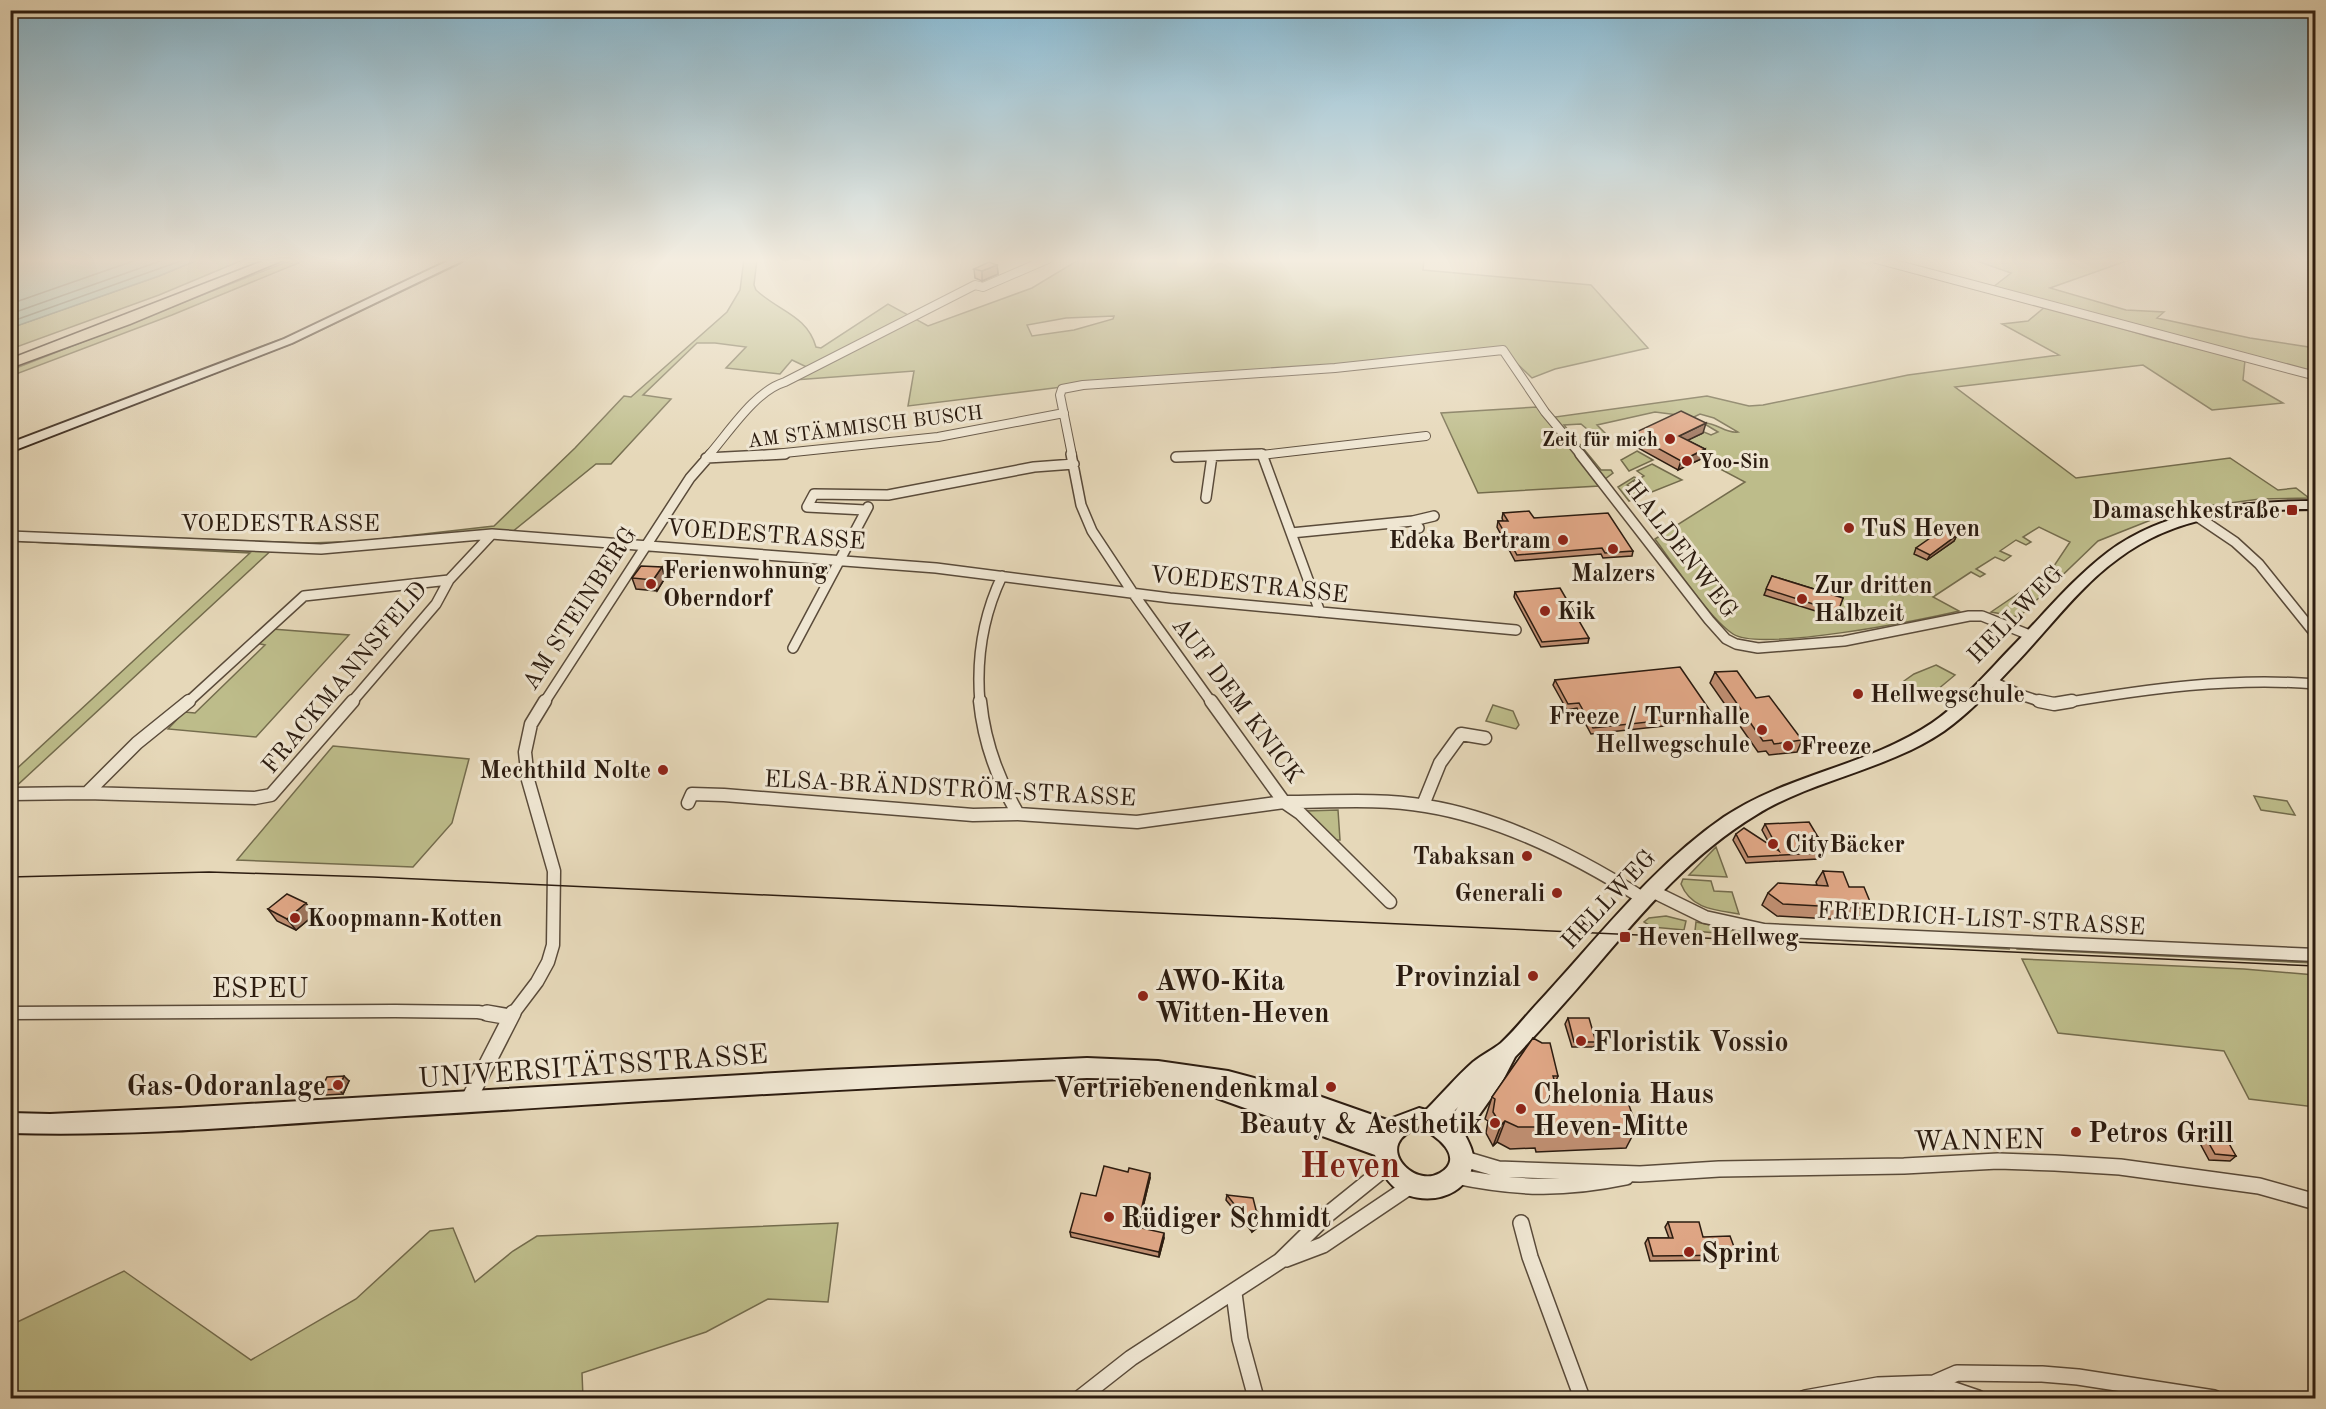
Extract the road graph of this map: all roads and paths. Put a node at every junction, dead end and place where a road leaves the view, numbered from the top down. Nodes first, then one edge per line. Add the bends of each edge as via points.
1 (93, 325) edge
2 (111, 325) edge
3 (322, 325) edge
4 (896, 325) edge
5 (2123, 325) edge
6 (1503, 350) joint
7 (10, 357) edge
8 (10, 364) edge
9 (2316, 376) edge
10 (1064, 413) junction
11 (1425, 436) dead end
12 (10, 448) edge
13 (1261, 454) junction
14 (1212, 456) junction
15 (706, 458) junction
16 (1176, 458) dead end
17 (1074, 464) junction
18 (878, 496) junction
19 (1206, 498) dead end
20 (2316, 505) edge
21 (865, 510) junction
22 (1434, 516) dead end
23 (2198, 517) junction
24 (492, 534) junction
25 (1291, 534) junction
26 (10, 536) edge
27 (647, 546) junction
28 (841, 560) junction
29 (1002, 576) junction
30 (449, 580) junction
31 (1134, 593) junction
32 (1320, 612) junction
33 (1516, 630) dead end
34 (2316, 635) edge
35 (2032, 636) junction
36 (793, 648) dead end
37 (1989, 681) junction
38 (2316, 684) edge
39 (1485, 738) dead end
40 (87, 793) junction
41 (10, 794) edge
42 (688, 802) dead end
43 (1284, 802) junction
44 (1423, 805) junction
45 (1018, 813) junction
46 (1648, 895) junction
47 (1390, 902) dead end
48 (2316, 956) edge
49 (10, 1013) edge
50 (510, 1017) junction
51 (1508, 1050) junction
52 (468, 1101) junction
53 (1431, 1120) junction
54 (10, 1123) edge
55 (1452, 1134) junction
56 (1388, 1148) junction
57 (1458, 1167) junction
58 (1412, 1185) junction
59 (2316, 1202) edge
60 (1521, 1223) dead end
61 (1280, 1261) junction
62 (1234, 1293) junction
63 (1934, 1383) junction
64 (1080, 1398) edge
65 (1256, 1398) edge
66 (1582, 1398) edge
67 (1805, 1398) edge
68 (1978, 1398) edge
69 (2214, 1398) edge

1 - 7 highway
2 - 8 highway
3 - 12 street
4 - 15 street, AM STEINBERG via 772,386
5 - 9 street
6 - 10 street, AUF DEM KNICK via 1335,368 1083,385 1062,389
6 - 35 street, HALDENWEG via 1545,412 1726,639 1758,648 1844,641 1969,616 1982,616
10 - 15 street, AM STÄMMISCH BUSCH via 938,437 776,455
10 - 17 street, AUF DEM KNICK
11 - 13 street
13 - 14 street
13 - 25 street
14 - 16 street
14 - 19 street
15 - 27 street, AM STEINBERG
17 - 18 street via 1034,467
17 - 31 street, AUF DEM KNICK via 1081,505 1092,531
18 - 21 street
18 - 21 street via 814,494 807,507
20 - 23 street, HELLWEG via 2235,510
21 - 28 street
22 - 25 street via 1416,524
23 - 34 street via 2259,564
23 - 35 street, HELLWEG via 2160,529 2113,555
24 - 26 street, VOEDESTRASSE via 321,549
24 - 27 street, VOEDESTRASSE
24 - 30 street, FRACKMANNSFELD
25 - 32 street
27 - 28 street, VOEDESTRASSE
27 - 50 street, AM STEINBERG via 531,724 525,752 528,780 554,871 555,933 548,962
28 - 29 street, VOEDESTRASSE
28 - 36 street
29 - 31 street, VOEDESTRASSE
29 - 45 street via 988,608 982,636 980,703 1003,792
30 - 40 street, FRACKMANNSFELD via 304,596 170,718 132,746
30 - 40 street, FRACKMANNSFELD via 436,604 410,636 271,795 255,798
31 - 32 street, VOEDESTRASSE
31 - 43 street, AUF DEM KNICK
32 - 33 street, VOEDESTRASSE
35 - 37 street, HELLWEG
37 - 38 street via 2054,704 2205,682
37 - 46 street, HELLWEG via 1936,728 1778,795 1741,816 1695,849
39 - 44 street via 1461,734 1440,763
40 - 41 street, FRACKMANNSFELD
42 - 45 street, ELSA-BRÄNDSTRÖM-STRASSE via 692,794 974,815
43 - 44 street, AUF DEM KNICK
43 - 45 street, ELSA-BRÄNDSTRÖM-STRASSE via 1137,822
43 - 47 street
44 - 46 street, AUF DEM KNICK via 1508,829
46 - 48 street, FRIEDRICH-LIST-STRASSE via 1713,921 1764,930
46 - 51 street, HELLWEG
49 - 50 street, ESPEU via 478,1012
50 - 52 street, AM STEINBERG
51 - 53 street, HELLWEG via 1481,1070
51 - 55 street, HELLWEG
52 - 54 street, UNIVERSITÄTSSTRASSE via 276,1115
52 - 56 street, UNIVERSITÄTSSTRASSE via 1102,1068 1226,1080 1308,1102
53 - 55 street
53 - 56 street via 1407,1119 1397,1124
55 - 57 street via 1460,1150
56 - 58 street via 1403,1180
56 - 61 street
57 - 58 street via 1447,1184 1436,1188
57 - 59 street, WANNEN via 1500,1186 1526,1189 1581,1187 1641,1174 1719,1169 1998,1161 2055,1163 2120,1167 2259,1186
58 - 61 street via 1323,1245
60 - 66 street
61 - 62 street
62 - 64 street via 1131,1358
62 - 65 street via 1240,1339
63 - 67 street via 1878,1385
63 - 68 street
63 - 69 street via 1957,1373 2042,1374

